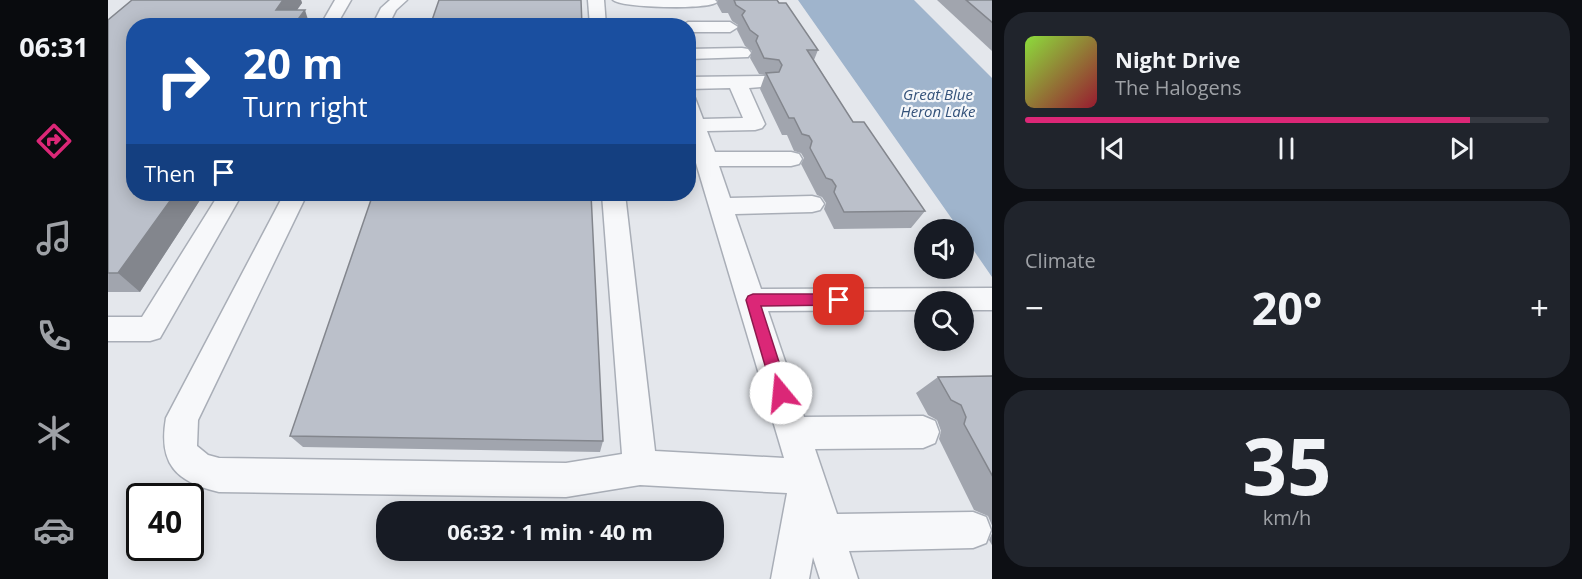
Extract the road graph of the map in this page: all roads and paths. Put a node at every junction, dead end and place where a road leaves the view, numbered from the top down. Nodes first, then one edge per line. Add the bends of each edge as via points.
1 (343, 0) edge
2 (399, 0) edge
3 (596, 0) edge
4 (621, 0) edge
5 (708, 2) dead end
6 (658, 5) edge
7 (333, 18) edge
8 (384, 18) edge
9 (597, 18) edge
10 (696, 27) edge
11 (730, 27) dead end
12 (742, 53) dead end
13 (696, 54) edge
14 (696, 82) edge
15 (737, 82) junction
16 (765, 82) edge
17 (696, 114) edge
18 (696, 127) edge
19 (707, 159) junction
20 (791, 159) dead end
21 (226, 201) edge
22 (291, 201) edge
23 (615, 201) edge
24 (812, 204) dead end
25 (722, 206) junction
26 (992, 299) edge
27 (753, 300) junction
28 (108, 329) edge
29 (923, 432) dead end
30 (794, 433) junction
31 (640, 468) junction
32 (807, 477) junction
33 (973, 530) dead end
34 (825, 533) junction
35 (790, 579) edge
36 (839, 579) edge

1 - 7 street
2 - 8 street
3 - 9 street
4 - 6 street
5 - 6 street
10 - 11 street
12 - 13 street
14 - 15 street
15 - 16 street
15 - 17 street via 755,124
18 - 19 street
19 - 20 street
19 - 25 street
21 - 28 street via 150,329
22 - 31 street via 182,418 179,450 188,463 201,472 219,475 554,480 598,477
23 - 31 street
24 - 25 street
25 - 27 street
26 - 27 street
27 - 30 street
29 - 30 street
30 - 32 street
31 - 32 street
32 - 34 street
32 - 35 street
33 - 34 street
34 - 36 street

